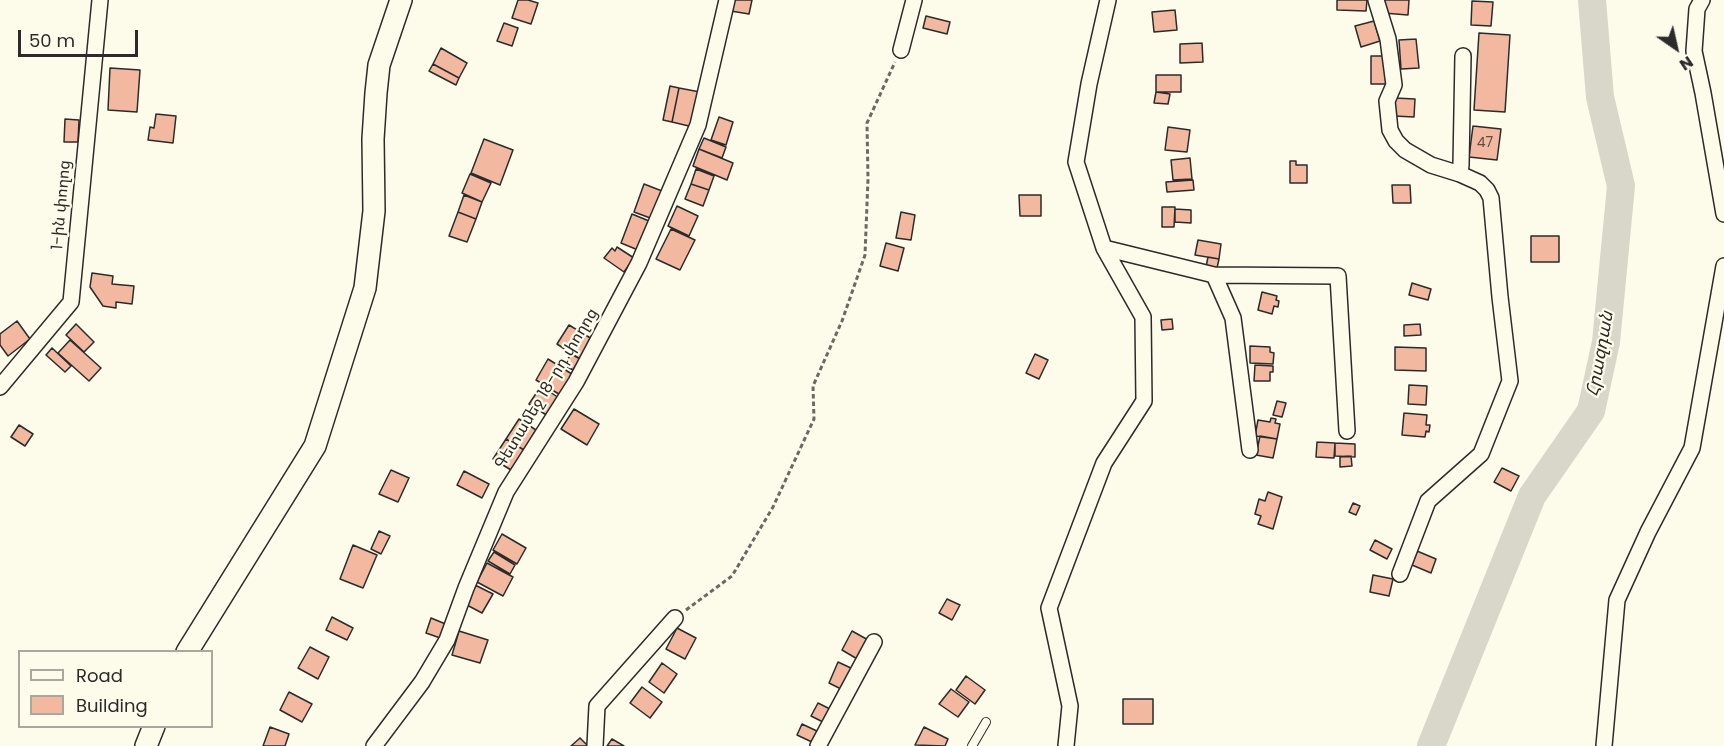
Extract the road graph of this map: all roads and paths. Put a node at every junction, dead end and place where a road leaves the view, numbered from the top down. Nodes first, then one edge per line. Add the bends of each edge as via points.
1 (100, 0) edge
2 (401, 0) edge
3 (727, 0) edge
4 (914, 0) edge
5 (1108, 0) edge
6 (1376, 0) edge
7 (1702, 0) edge
8 (901, 50) joint
9 (1463, 56) dead end
10 (1460, 174) junction
11 (1724, 214) edge
12 (1104, 248) junction
13 (1724, 266) edge
14 (1214, 275) junction
15 (0, 387) edge
16 (1347, 430) dead end
17 (1250, 450) dead end
18 (1400, 574) dead end
19 (675, 618) joint
20 (874, 642) dead end
21 (188, 650) edge
22 (986, 722) dead end
23 (153, 728) edge
24 (146, 746) edge
25 (374, 746) edge
26 (595, 746) edge
27 (818, 746) edge
28 (972, 746) edge
29 (1066, 746) edge
30 (1604, 746) edge

1 - 15 street, 1-ին փողոց via 71,302
2 - 21 street via 379,65 373,139 374,211 365,288 315,446
3 - 25 street, Գետամեջ 18-րդ փողոց via 698,125 639,263 576,382 506,492 447,640 422,682
4 - 8 street
5 - 12 street via 1076,162
6 - 10 street via 1388,39 1394,85 1387,101 1390,130 1405,150 1431,165
7 - 11 street via 1697,9 1694,51
8 - 19 path via 867,123 866,255 813,386 814,419 773,507 732,576
9 - 10 street
10 - 18 street via 1480,183 1491,198 1510,381 1481,454 1428,501
12 - 14 street
12 - 29 street via 1143,317 1144,400 1104,463 1049,608 1070,706
13 - 30 street via 1692,448 1617,600
14 - 16 street via 1338,276
14 - 17 street via 1233,318
19 - 26 street via 597,706
20 - 27 street
22 - 28 lane
23 - 24 street

